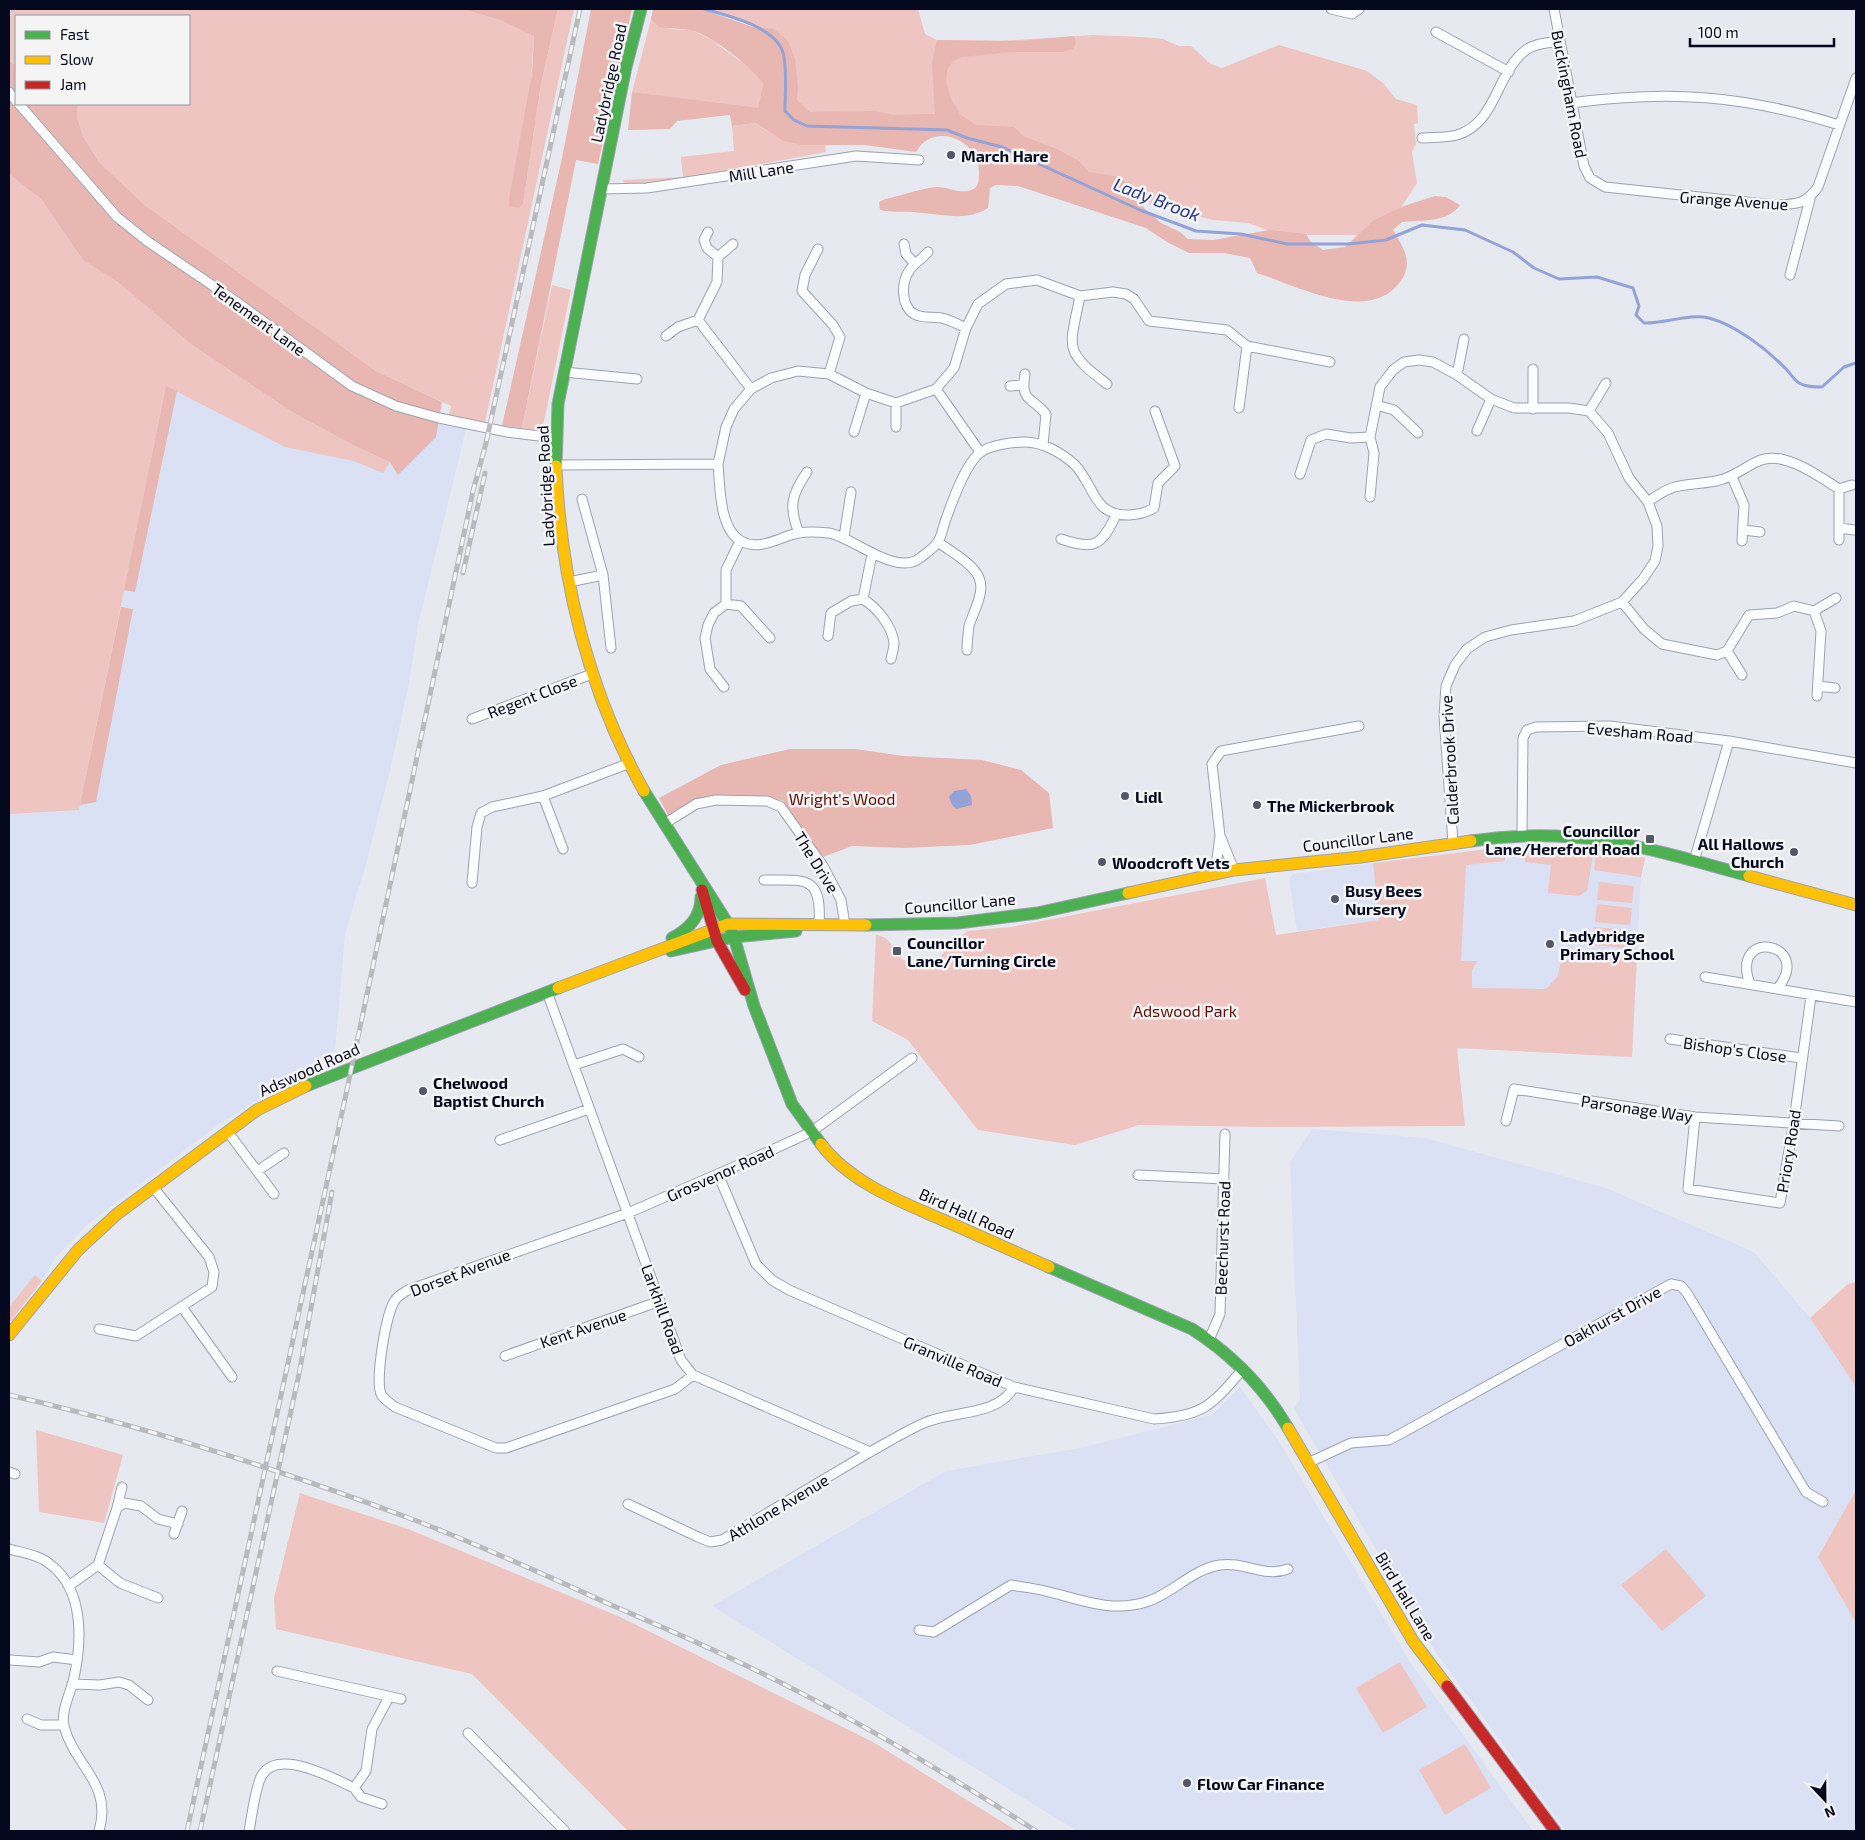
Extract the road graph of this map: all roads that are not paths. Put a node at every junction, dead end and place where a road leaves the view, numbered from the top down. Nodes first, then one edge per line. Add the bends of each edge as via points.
1 (1331, 9) edge
2 (1359, 9) edge
3 (1554, 9) edge
4 (641, 10) edge
5 (1436, 32) dead end
6 (1559, 41) junction
7 (1509, 72) junction
8 (1856, 78) edge
9 (1571, 103) junction
10 (20, 105) edge
11 (1839, 125) junction
12 (1422, 138) dead end
13 (919, 160) dead end
14 (1590, 178) joint
15 (602, 189) junction
16 (1810, 199) junction
17 (708, 232) dead end
18 (733, 244) dead end
19 (904, 244) dead end
20 (818, 249) dead end
21 (928, 252) dead end
22 (718, 257) junction
23 (914, 264) junction
24 (1790, 275) dead end
25 (1080, 296) junction
26 (698, 320) junction
27 (966, 328) junction
28 (666, 336) dead end
29 (1464, 339) dead end
30 (1247, 346) junction
31 (1330, 362) dead end
32 (1533, 369) dead end
33 (564, 372) junction
34 (829, 374) junction
35 (1025, 374) dead end
36 (1457, 375) junction
37 (637, 378) dead end
38 (1606, 383) dead end
39 (1107, 384) dead end
40 (1023, 385) junction
41 (1010, 386) dead end
42 (751, 389) junction
43 (936, 389) junction
44 (866, 393) junction
45 (1491, 399) junction
46 (896, 403) junction
47 (1376, 405) junction
48 (1240, 408) dead end
49 (1533, 409) junction
50 (1155, 411) dead end
51 (1589, 411) junction
52 (896, 428) dead end
53 (1477, 431) dead end
54 (854, 432) dead end
55 (1418, 433) dead end
56 (1370, 437) junction
57 (555, 438) junction
58 (1043, 445) junction
59 (980, 452) junction
60 (718, 464) junction
61 (557, 465) junction
62 (807, 472) dead end
63 (1300, 474) dead end
64 (1732, 477) junction
65 (1852, 485) dead end
66 (1839, 489) junction
67 (851, 492) dead end
68 (1370, 497) dead end
69 (582, 499) dead end
70 (1648, 502) junction
71 (1116, 515) junction
72 (1840, 528) junction
73 (1744, 530) junction
74 (1854, 530) dead end
75 (1760, 532) dead end
76 (799, 533) junction
77 (844, 537) junction
78 (1061, 539) dead end
79 (1839, 540) dead end
80 (740, 541) junction
81 (1742, 541) dead end
82 (938, 542) junction
83 (872, 554) junction
84 (602, 575) junction
85 (569, 582) junction
86 (1836, 598) dead end
87 (863, 599) junction
88 (1622, 602) junction
89 (726, 604) junction
90 (1814, 610) junction
91 (828, 636) dead end
92 (770, 638) dead end
93 (611, 648) dead end
94 (967, 650) dead end
95 (1727, 651) junction
96 (891, 658) dead end
97 (592, 674) junction
98 (1742, 674) dead end
99 (724, 687) dead end
100 (1836, 688) dead end
101 (472, 719) dead end
102 (1359, 726) dead end
103 (1729, 741) junction
104 (1856, 762) edge
105 (630, 763) junction
106 (543, 796) junction
107 (664, 824) junction
108 (1522, 834) junction
109 (1220, 836) junction
110 (1453, 843) junction
111 (563, 849) dead end
112 (1694, 861) junction
113 (1234, 870) junction
114 (1218, 874) junction
115 (699, 880) junction
116 (764, 880) dead end
117 (472, 882) dead end
118 (1856, 905) edge
119 (728, 924) junction
120 (819, 925) junction
121 (845, 925) junction
122 (859, 925) junction
123 (713, 929) junction
124 (734, 937) junction
125 (718, 941) junction
126 (632, 958) junction
127 (1705, 977) dead end
128 (1750, 984) junction
129 (1778, 988) junction
130 (547, 992) junction
131 (1811, 996) junction
132 (1856, 1002) edge
133 (754, 1006) junction
134 (1670, 1040) dead end
135 (639, 1057) dead end
136 (912, 1058) dead end
137 (1801, 1058) junction
138 (574, 1065) junction
139 (590, 1109) junction
140 (1694, 1117) junction
141 (1506, 1121) dead end
142 (1794, 1121) junction
143 (1838, 1126) dead end
144 (228, 1132) junction
145 (811, 1132) junction
146 (1225, 1134) dead end
147 (500, 1140) dead end
148 (284, 1153) dead end
149 (256, 1171) junction
150 (718, 1174) junction
151 (1138, 1175) dead end
152 (1224, 1180) junction
153 (153, 1187) junction
154 (274, 1194) dead end
155 (628, 1213) junction
156 (660, 1301) junction
157 (182, 1307) junction
158 (99, 1329) dead end
159 (9, 1335) edge
160 (1209, 1340) junction
161 (505, 1356) dead end
162 (1243, 1369) junction
163 (693, 1375) junction
164 (232, 1377) dead end
165 (1014, 1387) junction
166 (870, 1452) junction
167 (1310, 1462) junction
168 (122, 1487) dead end
169 (1823, 1502) dead end
170 (628, 1504) dead end
171 (117, 1508) junction
172 (182, 1511) dead end
173 (178, 1524) junction
174 (174, 1534) dead end
175 (9, 1549) edge
176 (98, 1565) junction
177 (1288, 1569) dead end
178 (70, 1585) junction
179 (158, 1598) dead end
180 (919, 1630) dead end
181 (77, 1660) junction
182 (9, 1662) edge
183 (277, 1672) dead end
184 (72, 1684) junction
185 (389, 1697) junction
186 (400, 1699) dead end
187 (148, 1700) dead end
188 (27, 1719) dead end
189 (64, 1725) junction
190 (468, 1733) dead end
191 (354, 1788) junction
192 (382, 1804) dead end
193 (99, 1831) edge
194 (249, 1831) edge
195 (565, 1831) edge
196 (1555, 1831) edge

1 - 2 street via 1352,14
3 - 6 street, Buckingham Road
4 - 15 street, Ladybridge Road via 626,67
5 - 7 street
6 - 7 street via 1526,50
6 - 9 street, Buckingham Road
7 - 12 street via 1485,114 1468,129 1456,135
8 - 11 street, Grange Avenue
9 - 11 street via 1618,97 1706,97 1768,105
9 - 14 street, Buckingham Road via 1584,166
10 - 57 street, Tenement Lane via 117,217 352,386 396,406 438,418
11 - 16 street, Grange Avenue via 1818,188
13 - 15 street, Mill Lane via 848,157 647,188
14 - 16 street, Grange Avenue via 1605,187 1775,205 1796,204
15 - 33 street, Ladybridge Road
16 - 24 street
17 - 22 street via 704,240 707,248
18 - 22 street
19 - 23 street via 906,254
20 - 34 street via 804,275 802,291 840,337
21 - 23 street
22 - 26 street via 717,282
23 - 27 street via 905,279 904,297 912,313 942,318
25 - 27 street via 1037,280 1006,284 978,304
25 - 30 street via 1113,292 1126,294 1134,299 1149,321 1227,330
25 - 39 street via 1072,348 1086,368
26 - 28 street via 678,327
26 - 42 street
27 - 43 street via 954,368
29 - 36 street
30 - 31 street
30 - 48 street
32 - 49 street
33 - 37 street
33 - 57 street, Ladybridge Road
34 - 42 street via 813,371 784,374
34 - 44 street
35 - 40 street
36 - 45 street
36 - 47 street via 1433,362 1404,362 1385,378
38 - 51 street
40 - 41 street
40 - 58 street via 1027,399 1046,414
42 - 60 street via 734,409 726,427
43 - 46 street
43 - 59 street
44 - 46 street
44 - 54 street
45 - 49 street via 1514,408
45 - 53 street
46 - 52 street
47 - 55 street via 1394,410
47 - 56 street
49 - 51 street
50 - 71 street via 1176,466 1158,483 1154,508 1144,514
51 - 70 street, Calderbrook Drive via 1608,433 1629,478
56 - 63 street via 1326,434 1312,440
56 - 68 street via 1374,453
57 - 61 street, Ladybridge Road
58 - 59 street via 1025,442
58 - 71 street via 1063,455 1076,467 1099,505
59 - 82 street via 965,473
60 - 61 street
60 - 80 street via 722,510 731,531
61 - 85 street, Ladybridge Road
62 - 76 street via 795,490 792,504 792,517
64 - 66 street via 1764,459 1784,461 1804,467
64 - 70 street via 1665,489
64 - 73 street via 1744,505
65 - 66 street
66 - 72 street
67 - 77 street
69 - 84 street
70 - 88 street, Calderbrook Drive via 1657,526 1655,561
71 - 78 street via 1106,536 1097,543 1083,546
72 - 74 street
72 - 79 street
73 - 75 street
73 - 81 street
76 - 77 street via 828,533
76 - 80 street via 771,543
77 - 83 street
80 - 89 street via 726,570
82 - 83 street via 918,560 904,562
82 - 94 street via 969,564 981,583 981,596 969,628
83 - 87 street
84 - 85 street
84 - 93 street
85 - 97 street, Ladybridge Road
86 - 90 street
87 - 91 street via 851,601 831,613
87 - 96 street via 876,607 892,636
88 - 95 street via 1644,629 1662,644 1717,655
88 - 110 street, Calderbrook Drive via 1574,621 1485,637 1468,649 1455,665 1446,686 1444,716
89 - 92 street via 741,606
89 - 99 street via 714,613 705,638 710,669
90 - 95 street via 1794,606 1777,614 1746,612
90 - 100 street via 1821,631 1817,691
95 - 98 street
97 - 101 street, Regent Close
97 - 105 street, Ladybridge Road
102 - 109 street via 1221,751 1212,764
103 - 104 street, Evesham Road
103 - 108 street, Evesham Road via 1610,726 1527,730 1523,738
103 - 112 street
105 - 106 street
105 - 107 street, Ladybridge Road
106 - 111 street
106 - 117 street via 492,807 481,813
107 - 115 street, Ladybridge Road
107 - 121 street, The Drive via 696,804 716,800 767,801 782,807 823,866 841,900
108 - 110 street, Councillor Lane
108 - 112 street, Councillor Lane via 1612,840
109 - 113 street
109 - 114 street
110 - 113 street, Councillor Lane via 1361,857
112 - 118 street, Councillor Lane
113 - 114 street, Councillor Lane
114 - 122 street, Councillor Lane via 1037,913 958,923
115 - 119 street, Ladybridge Road
115 - 123 street, Ladybridge Road
115 - 126 street, Adswood Road via 701,902 693,923 682,933
116 - 120 street via 804,880 810,884 817,894
119 - 120 street, Councillor Lane
119 - 123 street, Adswood Road
119 - 124 street, Ladybridge Road
120 - 121 street, Councillor Lane
121 - 122 street, Councillor Lane
122 - 124 street, Councillor Lane
123 - 125 street, Ladybridge Road
123 - 126 street, Adswood Road
124 - 125 street, Adswood Road
124 - 133 street, Bird Hall Road
125 - 126 street, Adswood Road
125 - 133 street, Bird Hall Road
126 - 130 street, Adswood Road
127 - 128 street
128 - 129 street
128 - 129 street via 1746,973 1751,953 1772,946 1782,953 1786,965 1784,979
129 - 131 street
130 - 138 street, Larkhill Road
130 - 144 street, Adswood Road via 319,1079 257,1110
131 - 132 street
131 - 137 street, Priory Road
133 - 145 street, Bird Hall Road via 792,1104
134 - 137 street, Bishop's Close
135 - 138 street via 623,1049
136 - 145 street, Grosvenor Road
137 - 142 street, Priory Road
138 - 139 street, Larkhill Road
139 - 147 street
139 - 155 street, Larkhill Road
140 - 141 street, Parsonage Way via 1514,1089
140 - 142 street, Parsonage Way
140 - 142 street, Priory Road via 1688,1189 1780,1203
142 - 143 street, Parsonage Way
144 - 149 street
144 - 153 street, Adswood Road
145 - 150 street, Grosvenor Road
145 - 160 street, Bird Hall Road via 833,1159 863,1182 915,1208 1192,1329
146 - 152 street, Beechurst Road
148 - 149 street
149 - 154 street
150 - 155 street, Grosvenor Road
150 - 165 street, Granville Road via 756,1264 772,1280
151 - 152 street
152 - 160 street, Beechurst Road via 1220,1314
153 - 157 street via 210,1257 214,1272 212,1287
153 - 159 street, Adswood Road via 78,1250
155 - 156 street, Larkhill Road
155 - 163 street, Dorset Avenue via 408,1290 396,1299 390,1309 379,1366 378,1383 382,1396 395,1407 419,1418 496,1448 506,1448 675,1389
156 - 161 street, Kent Avenue
156 - 163 street, Larkhill Road via 681,1360
157 - 158 street via 136,1336
157 - 164 street
160 - 162 street, Bird Hall Road
162 - 165 street, Granville Road via 1210,1405 1198,1412 1167,1418 1154,1419
162 - 167 street, Bird Hall Lane via 1274,1404
163 - 166 street
165 - 166 street via 1008,1398 988,1407 926,1422
166 - 170 street, Athlone Avenue via 722,1540 710,1542
167 - 169 street, Oakhurst Drive via 1351,1443 1389,1440 1671,1284 1681,1286 1687,1293 1806,1492
167 - 196 street, Bird Hall Lane via 1412,1641
168 - 171 street
171 - 173 street via 124,1503 135,1504 158,1519
171 - 176 street
172 - 173 street
173 - 174 street
175 - 178 street via 50,1564
176 - 178 street
176 - 179 street via 120,1583
177 - 180 street via 1268,1573 1224,1564 1208,1567 1149,1601 1112,1607 1010,1585 934,1632
178 - 181 street via 77,1616
181 - 182 street via 52,1657 39,1662
181 - 184 street
183 - 185 street
184 - 187 street via 118,1682 129,1685
184 - 189 street via 65,1706
185 - 186 street
185 - 191 street via 372,1729 366,1771
188 - 189 street via 41,1725
189 - 193 street via 76,1753 97,1785 102,1812
190 - 195 street
191 - 192 street via 361,1797
191 - 194 street via 311,1768 277,1764 260,1779

